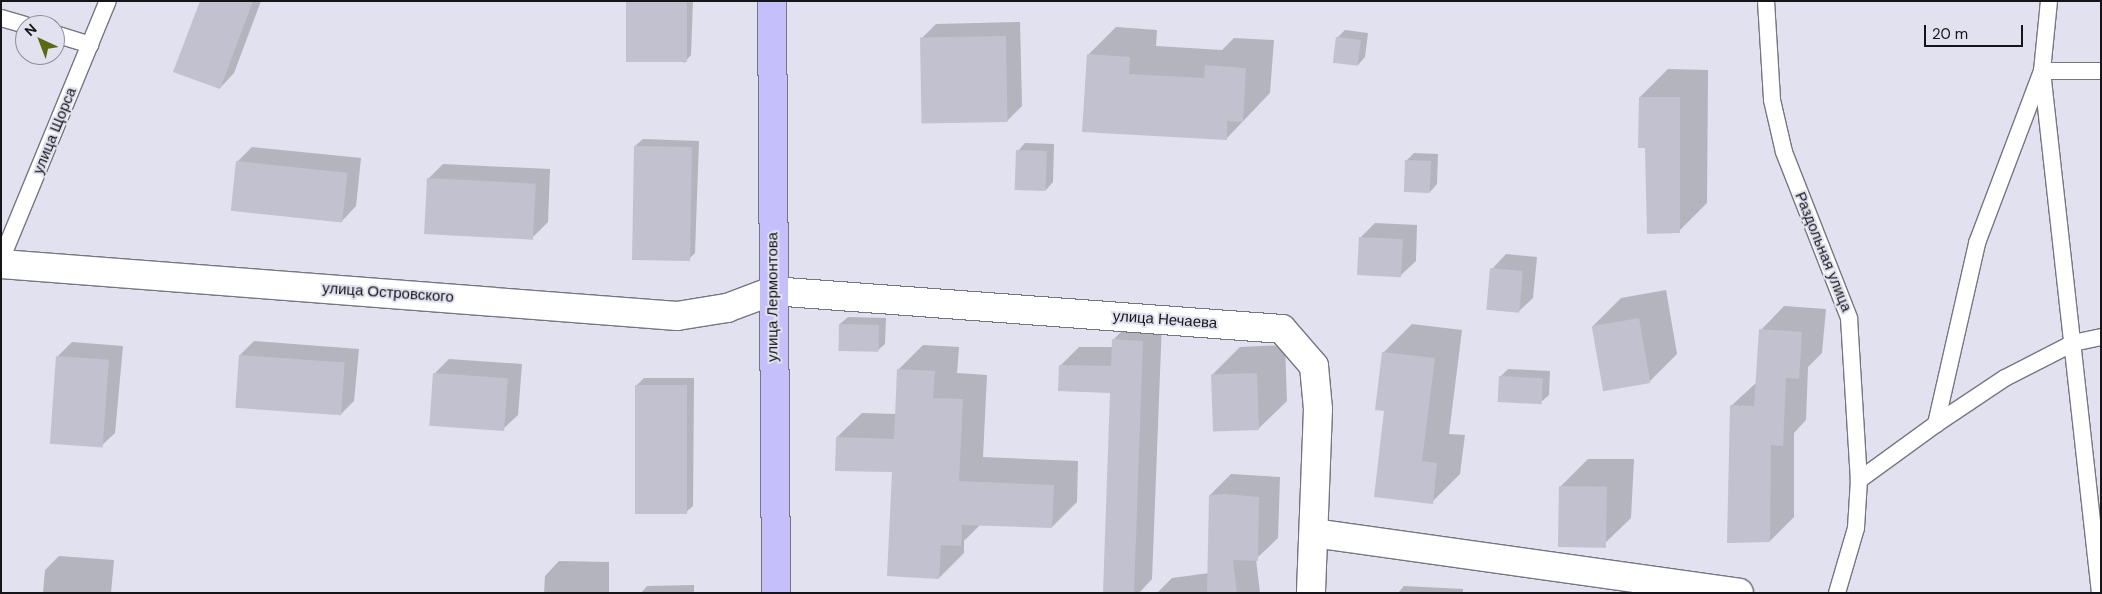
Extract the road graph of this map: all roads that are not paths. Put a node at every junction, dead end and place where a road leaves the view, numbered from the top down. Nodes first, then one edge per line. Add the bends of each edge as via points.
1 (108, 1) edge
2 (772, 1) edge
3 (1766, 1) edge
4 (2049, 1) edge
5 (1, 18) edge
6 (15, 22) edge
7 (65, 37) edge
8 (90, 44) junction
9 (2042, 71) junction
10 (2101, 71) edge
11 (1, 262) edge
12 (772, 291) junction
13 (2101, 337) edge
14 (2073, 343) junction
15 (1936, 424) junction
16 (1859, 480) junction
17 (1314, 533) junction
18 (1634, 586) edge
19 (776, 593) edge
20 (1311, 593) edge
21 (1739, 593) edge
22 (1837, 593) edge
23 (2100, 593) edge

1 - 8 lane, улица Щорса
2 - 12 main road, улица Лермонтова
3 - 16 lane, Раздольная улица via 1772,100 1784,152 1849,318
4 - 9 lane
5 - 6 lane
7 - 8 lane
8 - 11 lane, улица Щорса
9 - 10 lane
9 - 14 lane
9 - 15 lane via 1977,243
11 - 12 street, улица Островского via 677,316 727,308
12 - 17 street, улица Нечаева via 1282,329 1314,366 1318,409
12 - 19 main road, улица Лермонтова
13 - 14 lane
14 - 15 lane via 2005,378
14 - 23 lane
15 - 16 lane
16 - 22 lane, Раздольная улица via 1856,528
17 - 18 street
17 - 20 street, улица Нечаева
18 - 21 street

